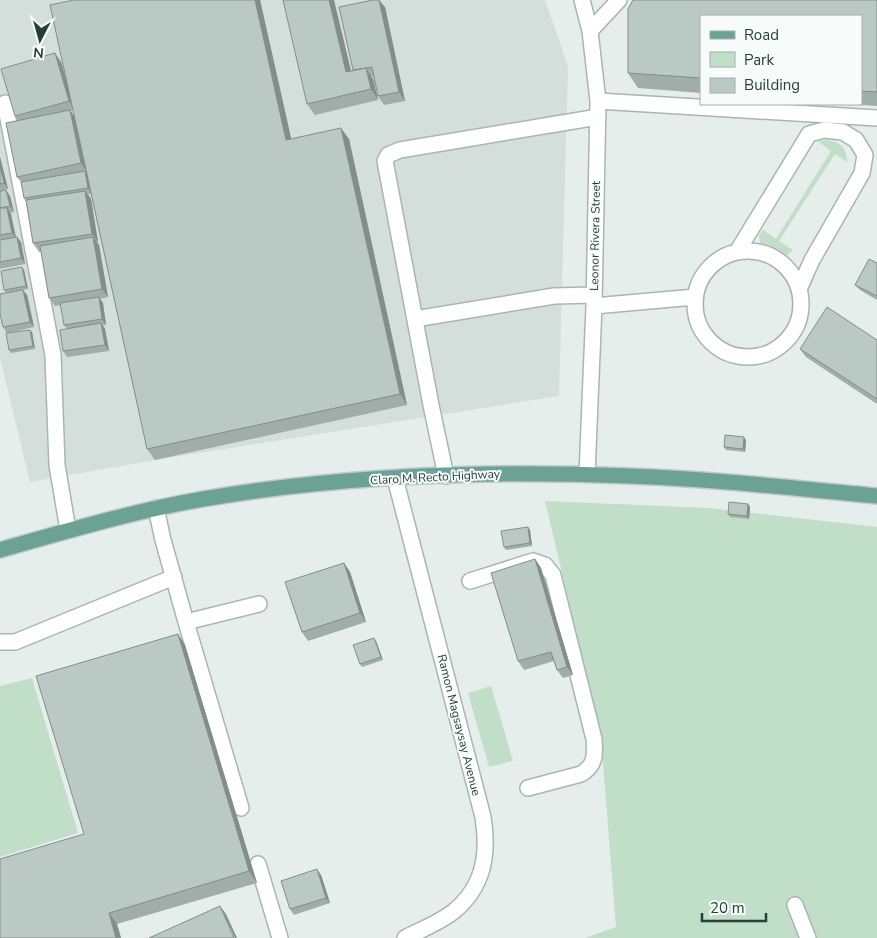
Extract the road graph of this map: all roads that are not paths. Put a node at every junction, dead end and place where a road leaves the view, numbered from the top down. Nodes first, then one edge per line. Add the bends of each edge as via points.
1 (582, 0) edge
2 (619, 0) edge
3 (590, 31) junction
4 (5, 103) edge
5 (598, 109) junction
6 (877, 118) edge
7 (737, 252) junction
8 (800, 287) junction
9 (694, 297) junction
10 (594, 300) junction
11 (416, 319) junction
12 (587, 474) junction
13 (446, 476) junction
14 (395, 478) junction
15 (877, 496) edge
16 (156, 508) junction
17 (68, 530) junction
18 (0, 550) edge
19 (174, 577) junction
20 (470, 581) dead end
21 (260, 604) dead end
22 (186, 622) junction
23 (0, 642) edge
24 (528, 788) dead end
25 (241, 808) dead end
26 (258, 864) dead end
27 (795, 905) dead end
28 (280, 938) edge
29 (404, 938) edge
30 (808, 938) edge

1 - 3 street, Leonor Rivera Street
2 - 3 street
3 - 5 street, Leonor Rivera Street
4 - 17 street via 53,355 57,465
5 - 6 street
5 - 10 street, Leonor Rivera Street
5 - 11 street via 388,155 385,161
7 - 8 street via 753,251 768,255 792,274
7 - 8 street via 809,134 824,130 843,132 856,140 865,155 862,173
7 - 9 street via 708,268
8 - 9 street via 798,321 790,336 777,348 761,355 727,353 712,344 701,330 695,314
9 - 10 street
10 - 11 street via 554,296
10 - 12 street, Leonor Rivera Street
11 - 13 street
12 - 13 main road, Claro M. Recto Highway
12 - 15 main road, Claro M. Recto Highway via 708,480
13 - 14 main road, Claro M. Recto Highway
14 - 16 main road, Claro M. Recto Highway via 292,487
14 - 29 street, Ramon Magsaysay Avenue via 487,837 481,874 470,895 453,912
16 - 17 main road, Claro M. Recto Highway
16 - 19 street
17 - 18 main road, Claro M. Recto Highway
19 - 22 street
19 - 23 street via 15,642
20 - 24 street via 533,561 545,565 553,575 594,740 595,758 588,770 581,774
21 - 22 street
22 - 25 street
26 - 28 street
27 - 30 street

